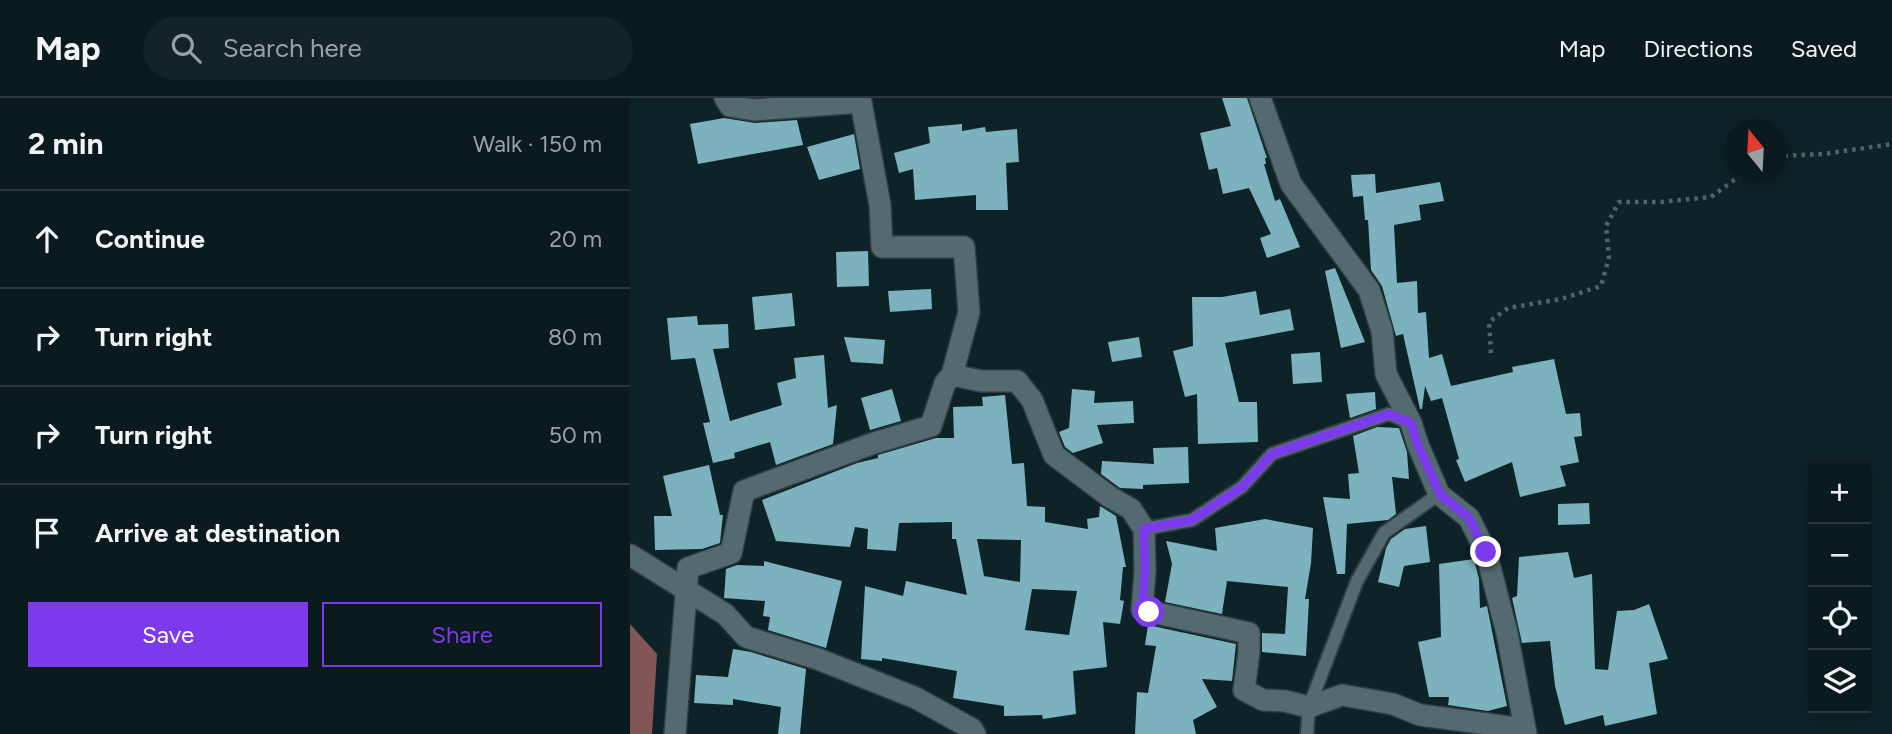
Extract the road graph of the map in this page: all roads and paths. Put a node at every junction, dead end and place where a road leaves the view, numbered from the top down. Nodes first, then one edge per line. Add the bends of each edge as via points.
1 (725, 98) edge
2 (1260, 98) edge
3 (1892, 144) edge
4 (1787, 155) edge
5 (1731, 182) edge
6 (1491, 353) dead end
7 (953, 375) junction
8 (1411, 423) junction
9 (1440, 494) junction
10 (1144, 529) junction
11 (630, 555) edge
12 (1309, 707) junction
13 (1525, 732) edge
14 (676, 734) edge
15 (975, 734) edge
16 (1307, 734) edge

1 - 7 street via 730,106 754,110 861,102 880,205 882,247 964,247 969,312
2 - 8 street via 1291,184 1369,290 1382,331 1386,374
3 - 4 path
5 - 6 path via 1711,197 1619,202 1606,226 1609,257 1601,286 1508,308 1489,322
7 - 10 street via 1017,381 1032,400 1054,455 1131,509
7 - 14 street via 944,383 931,426 744,491 731,553 688,568
8 - 9 street
8 - 10 lane via 1389,414 1272,454 1242,487 1192,520
9 - 12 lane via 1384,533 1357,581
9 - 13 street via 1469,518 1486,552
10 - 12 street via 1142,610 1249,633 1244,690 1263,700
11 - 15 street via 725,614 746,637 818,659 916,698
12 - 13 street via 1342,695 1393,704 1420,715
12 - 16 lane

